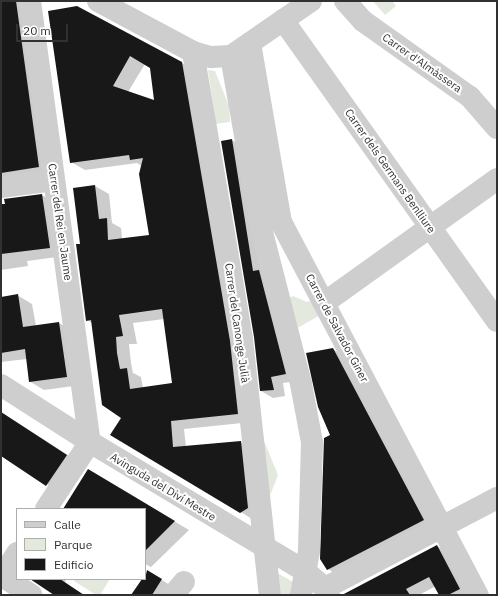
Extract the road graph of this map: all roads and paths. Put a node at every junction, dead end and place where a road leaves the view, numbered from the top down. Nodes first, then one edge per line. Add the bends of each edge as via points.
1 (30, 1) edge
2 (98, 1) edge
3 (311, 1) edge
4 (345, 1) edge
5 (283, 20) junction
6 (250, 43) junction
7 (193, 52) junction
8 (231, 56) junction
9 (497, 128) edge
10 (497, 179) edge
11 (54, 180) junction
12 (1, 187) edge
13 (430, 227) junction
14 (324, 303) junction
15 (497, 321) edge
16 (1, 385) edge
17 (90, 442) junction
18 (497, 498) edge
19 (47, 508) edge
20 (442, 527) junction
21 (264, 547) junction
22 (16, 555) edge
23 (306, 572) junction
24 (2, 577) edge
25 (327, 592) edge
26 (31, 595) edge
27 (270, 595) edge
28 (301, 595) edge
29 (478, 595) edge

1 - 11 street, Carrer del Rei en Jaume
2 - 7 street
3 - 5 street
4 - 9 street, Carrer d'Almàssera via 364,21 470,97
5 - 6 street
5 - 13 street, Carrer dels Germans Benlliure
6 - 8 street
6 - 14 street, Carrer de Salvador Giner via 282,222
7 - 8 street via 211,57
7 - 21 street, Carrer del Canonge Julià via 242,339
8 - 23 street via 262,232 301,384 312,442 309,551
10 - 13 street
11 - 12 street
11 - 17 street, Carrer del Rei en Jaume
13 - 14 street
13 - 15 street, Carrer dels Germans Benlliure
14 - 20 street, Carrer de Salvador Giner
16 - 17 street, Avinguda del Diví Mestre
17 - 19 street
17 - 21 street, Avinguda del Diví Mestre
18 - 20 street
20 - 25 street
20 - 29 street, Carrer de Salvador Giner
21 - 23 street, Avinguda del Diví Mestre
21 - 27 street, Carrer del Canonge Julià
22 - 24 street
23 - 25 street, Avinguda del Diví Mestre
23 - 28 street
24 - 26 street

